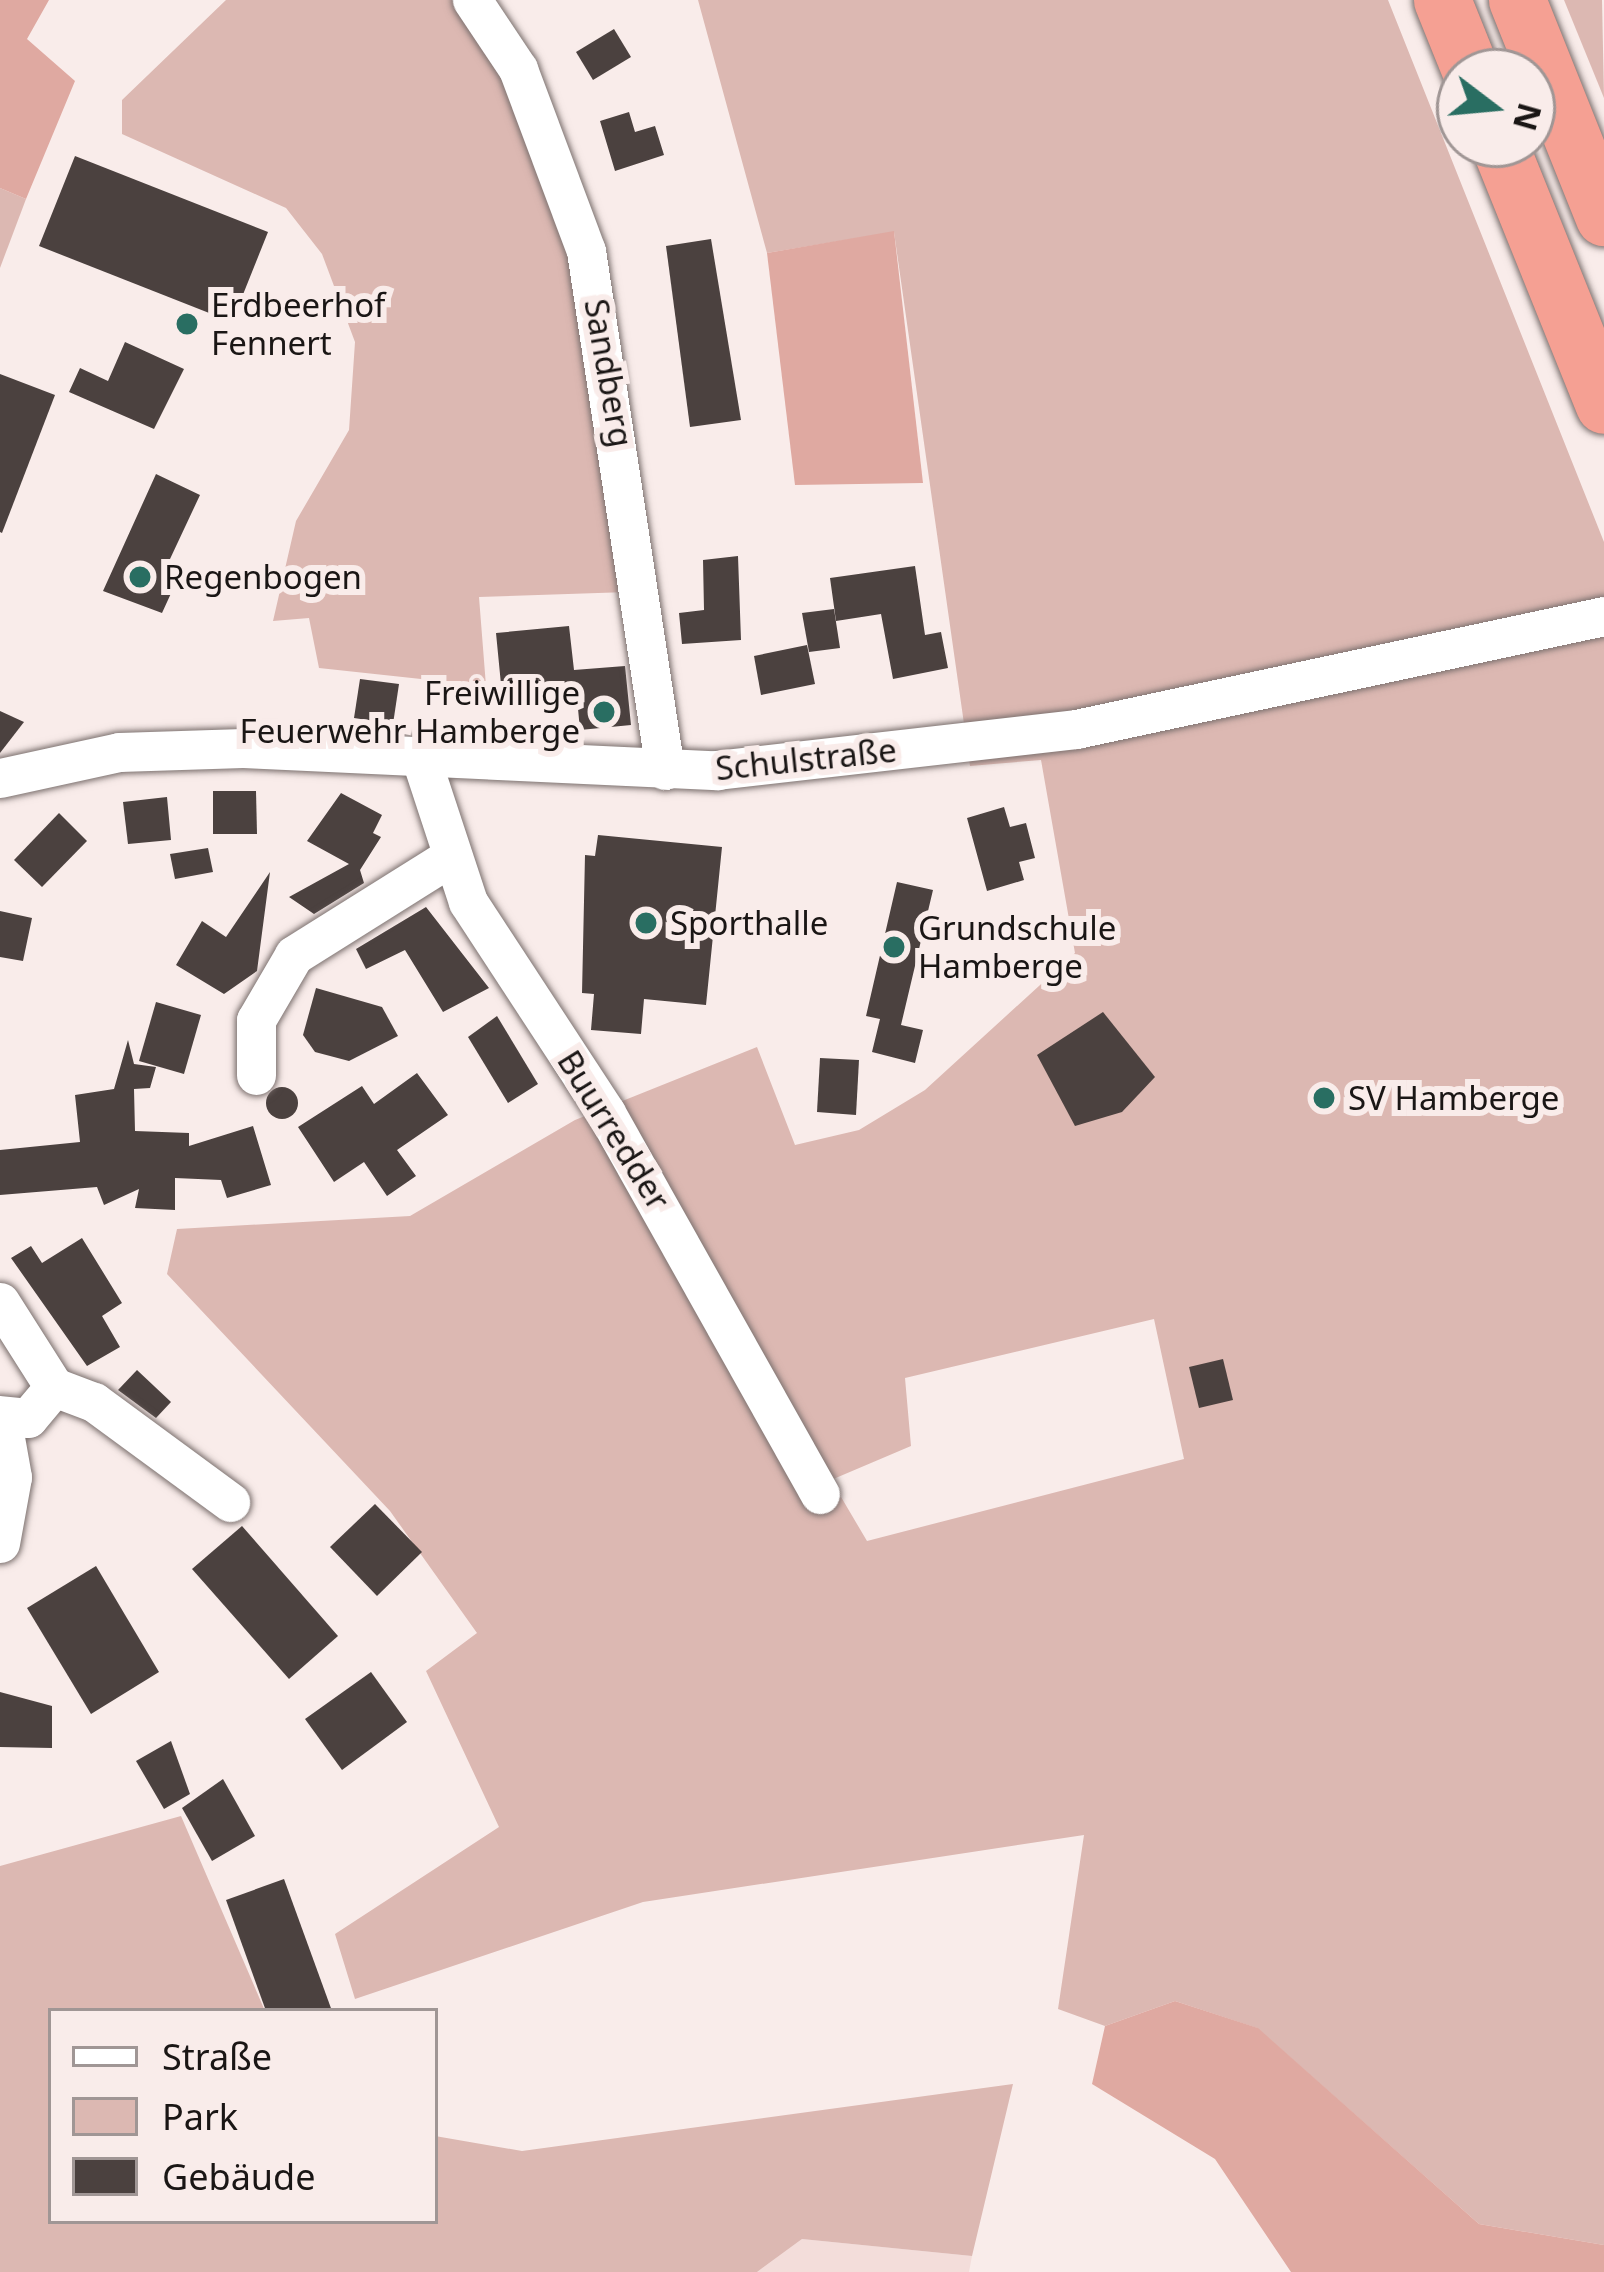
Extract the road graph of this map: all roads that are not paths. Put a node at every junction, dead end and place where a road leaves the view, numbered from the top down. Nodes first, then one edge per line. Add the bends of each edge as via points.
1 (472, 0) edge
2 (1442, 0) edge
3 (1517, 0) edge
4 (1461, 48) edge
5 (1509, 168) edge
6 (1604, 217) edge
7 (1604, 405) edge
8 (1604, 616) edge
9 (422, 762) junction
10 (665, 770) junction
11 (4, 783) edge
12 (447, 859) junction
13 (256, 1075) dead end
14 (0, 1302) edge
15 (54, 1387) junction
16 (1, 1418) edge
17 (820, 1494) dead end
18 (230, 1502) dead end
19 (0, 1543) edge

1 - 10 street, Sandberg via 518,70 586,251
2 - 4 highway
3 - 6 highway
5 - 7 highway
8 - 10 street, Schulstraße via 1076,729
9 - 10 street, Schulstraße
9 - 11 street, Schulstraße via 140,751
9 - 12 street, Buurredder
12 - 13 street via 294,955 256,1020
12 - 17 street, Buurredder via 723,1312
14 - 15 street
15 - 16 street via 28,1418
15 - 18 street via 94,1402
16 - 19 street via 12,1477

